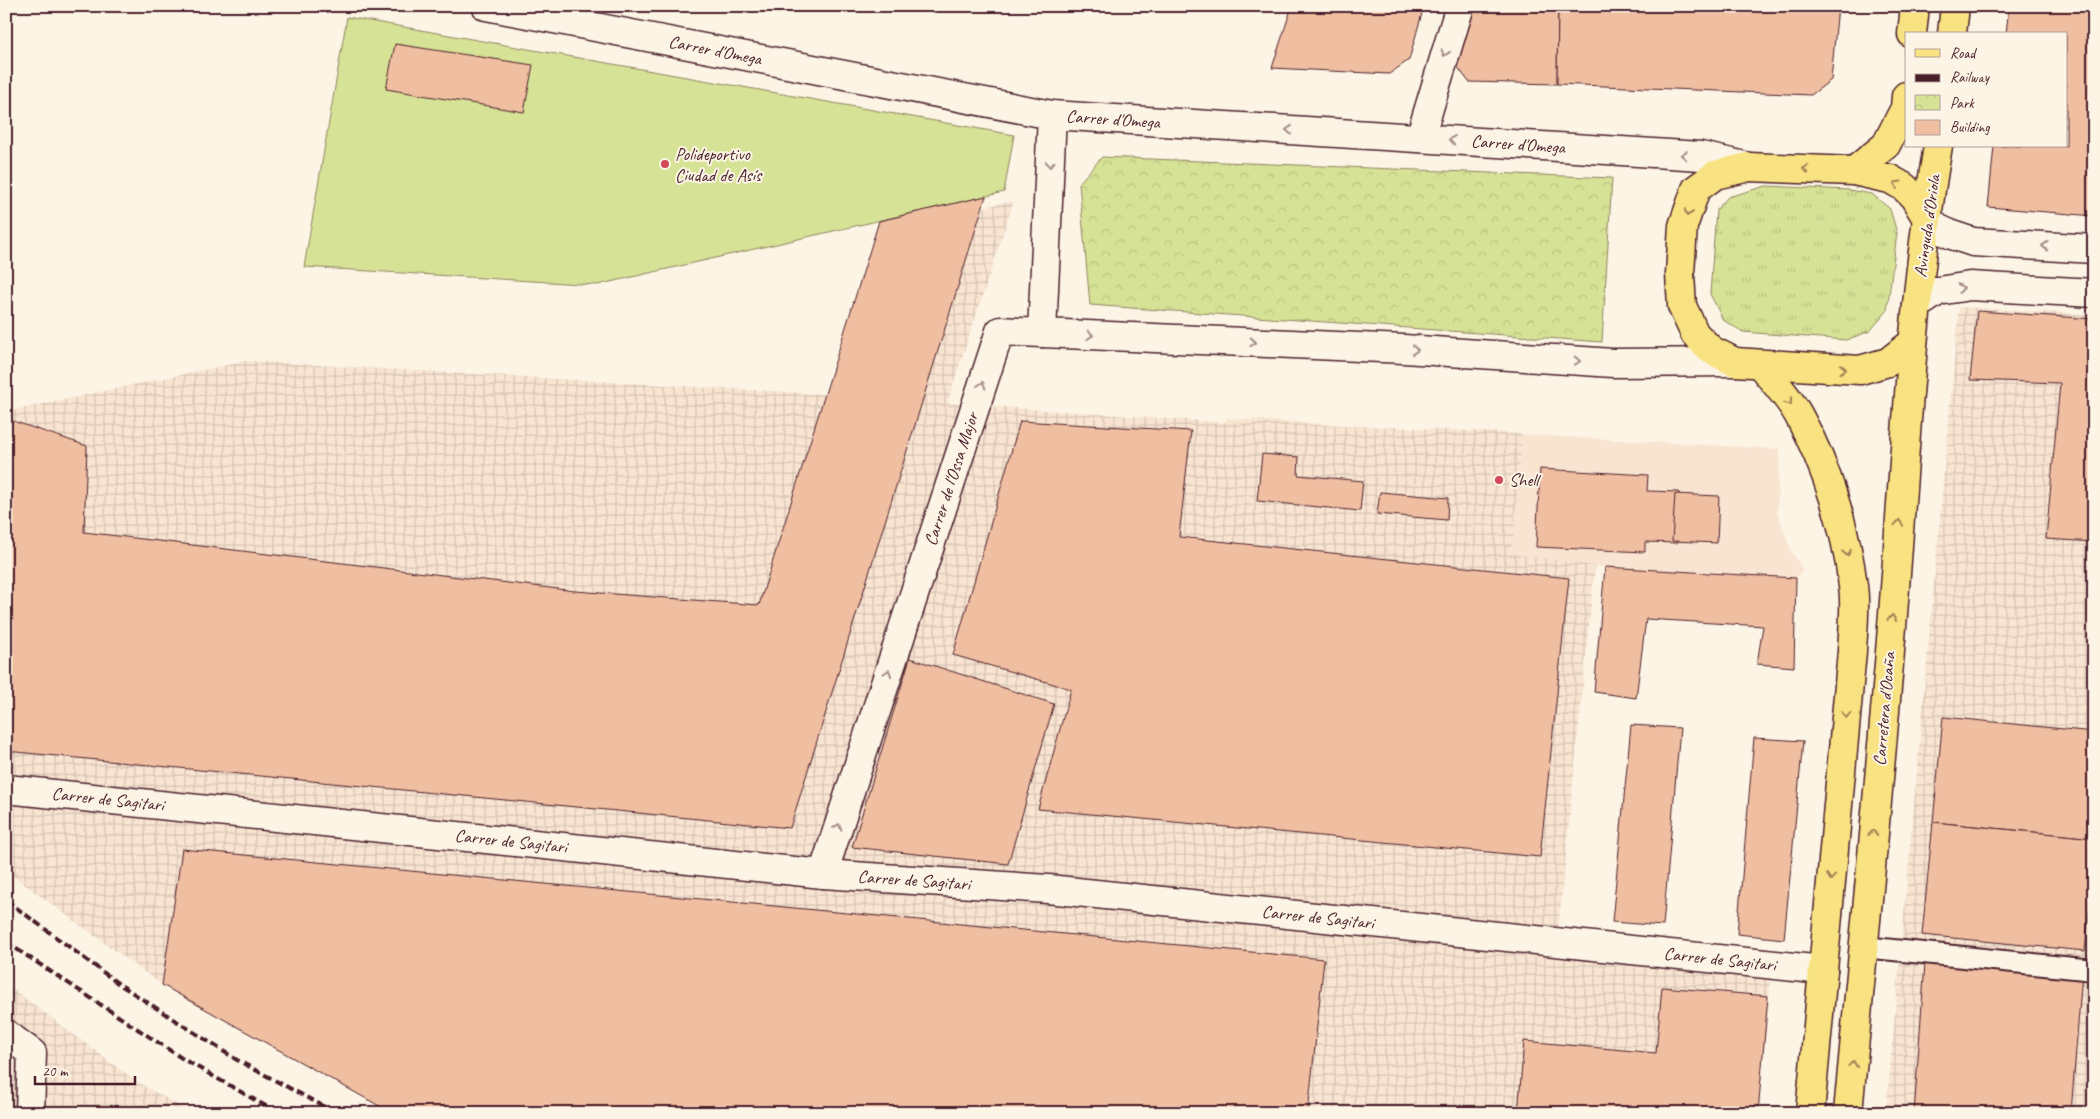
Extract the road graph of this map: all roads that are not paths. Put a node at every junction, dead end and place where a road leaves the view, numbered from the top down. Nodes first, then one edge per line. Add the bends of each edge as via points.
1 (486, 6) edge
2 (1460, 6) edge
3 (1914, 6) edge
4 (1954, 6) edge
5 (1912, 32) edge
6 (1952, 32) edge
7 (1905, 108) edge
8 (1052, 115) junction
9 (1420, 138) junction
10 (1938, 148) edge
11 (1749, 167) junction
12 (1854, 172) junction
13 (1926, 217) junction
14 (2094, 249) edge
15 (2094, 293) edge
16 (1917, 305) junction
17 (1042, 333) junction
18 (1912, 343) junction
19 (1747, 363) junction
20 (6, 788) edge
21 (823, 874) junction
22 (1863, 947) junction
23 (1822, 970) junction
24 (2094, 970) edge
25 (6, 1034) edge
26 (30, 1113) edge
27 (1810, 1113) edge
28 (1848, 1113) edge

1 - 8 street, Carrer d'Omega
2 -> 9 street
3 - 5 main road
4 - 6 main road
7 - 12 main road via 1886,145
9 -> 8 street, Carrer d'Omega
8 -> 17 street
11 -> 9 street, Carrer d'Omega via 1702,156
10 - 13 main road, Avinguda d'Oriola
12 -> 11 main road, Carrer d'Omega
11 -> 19 main road, Carrer d'Omega via 1715,175 1696,189 1683,226 1680,256 1682,306 1695,334 1711,350
13 -> 12 main road, Carrer d'Omega via 1904,187 1890,180
14 -> 13 street via 1973,242 1936,228
13 - 16 main road, Avinguda d'Oriola
16 -> 15 street via 1938,291 1970,286
16 - 18 main road, Carretera d'Ocaña
17 -> 19 street, Carrer d'Omega via 1404,349 1612,363
21 -> 17 street, Carrer de l'Ossa Major via 1000,331
19 -> 18 main road, Carrer d'Omega via 1860,370 1888,362
22 -> 18 main road, Carretera d'Ocaña
19 -> 23 main road, Carretera d'Ocaña via 1798,414 1816,452 1833,499 1853,587 1852,651
20 - 21 street, Carrer de Sagitari
21 - 23 street, Carrer de Sagitari via 1048,889
22 - 24 lane
28 -> 22 main road, Carretera d'Ocaña
23 - 27 main road, Carretera d'Ocaña
25 - 26 street via 32,1053

